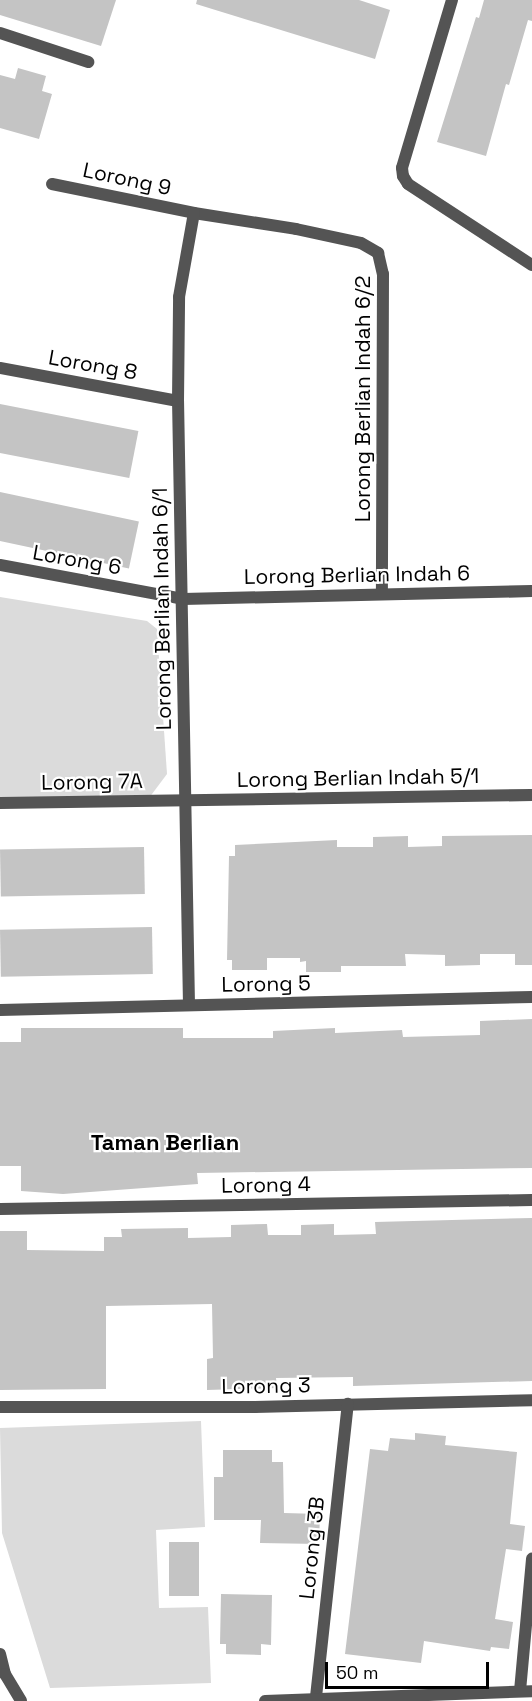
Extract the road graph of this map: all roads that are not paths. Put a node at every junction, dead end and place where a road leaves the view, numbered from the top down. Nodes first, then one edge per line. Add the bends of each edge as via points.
1 (437, 0) edge
2 (451, 2) edge
3 (0, 33) edge
4 (88, 62) dead end
5 (52, 183) dead end
6 (194, 213) junction
7 (532, 265) edge
8 (0, 368) edge
9 (178, 401) junction
10 (0, 565) edge
11 (532, 591) edge
12 (382, 592) junction
13 (183, 599) junction
14 (532, 795) edge
15 (185, 800) junction
16 (0, 803) edge
17 (532, 997) edge
18 (189, 1005) junction
19 (0, 1010) edge
20 (532, 1200) edge
21 (0, 1209) edge
22 (532, 1400) edge
23 (348, 1404) junction
24 (0, 1407) edge
25 (532, 1559) edge
26 (0, 1654) edge
27 (526, 1691) edge
28 (316, 1697) junction
29 (21, 1701) edge
30 (265, 1701) edge

1 - 2 street
2 - 7 street via 402,168 408,183
3 - 4 street
5 - 6 street, Lorong 9
6 - 9 street, Lorong Berlian Indah 6/1 via 179,297
6 - 12 street, Lorong Berlian Indah 6/2 via 361,243 378,253 383,274
8 - 9 street, Lorong 8
9 - 13 street, Lorong Berlian Indah 6/1
10 - 13 street, Lorong 6
11 - 12 street, Lorong Berlian Indah 6
12 - 13 street, Lorong Berlian Indah 6
13 - 15 street, Lorong Berlian Indah 6/1
14 - 15 street, Lorong Berlian Indah 5/1
15 - 16 street, Lorong 7A
15 - 18 street, Lorong Berlian Indah 6/1
17 - 18 street, Lorong 5
18 - 19 street, Lorong 5
20 - 21 street, Lorong 4
22 - 23 street, Lorong 3
23 - 24 street, Lorong 3
23 - 28 street, Lorong 3B
25 - 27 street
26 - 29 street via 5,1674
27 - 28 street
28 - 30 street

